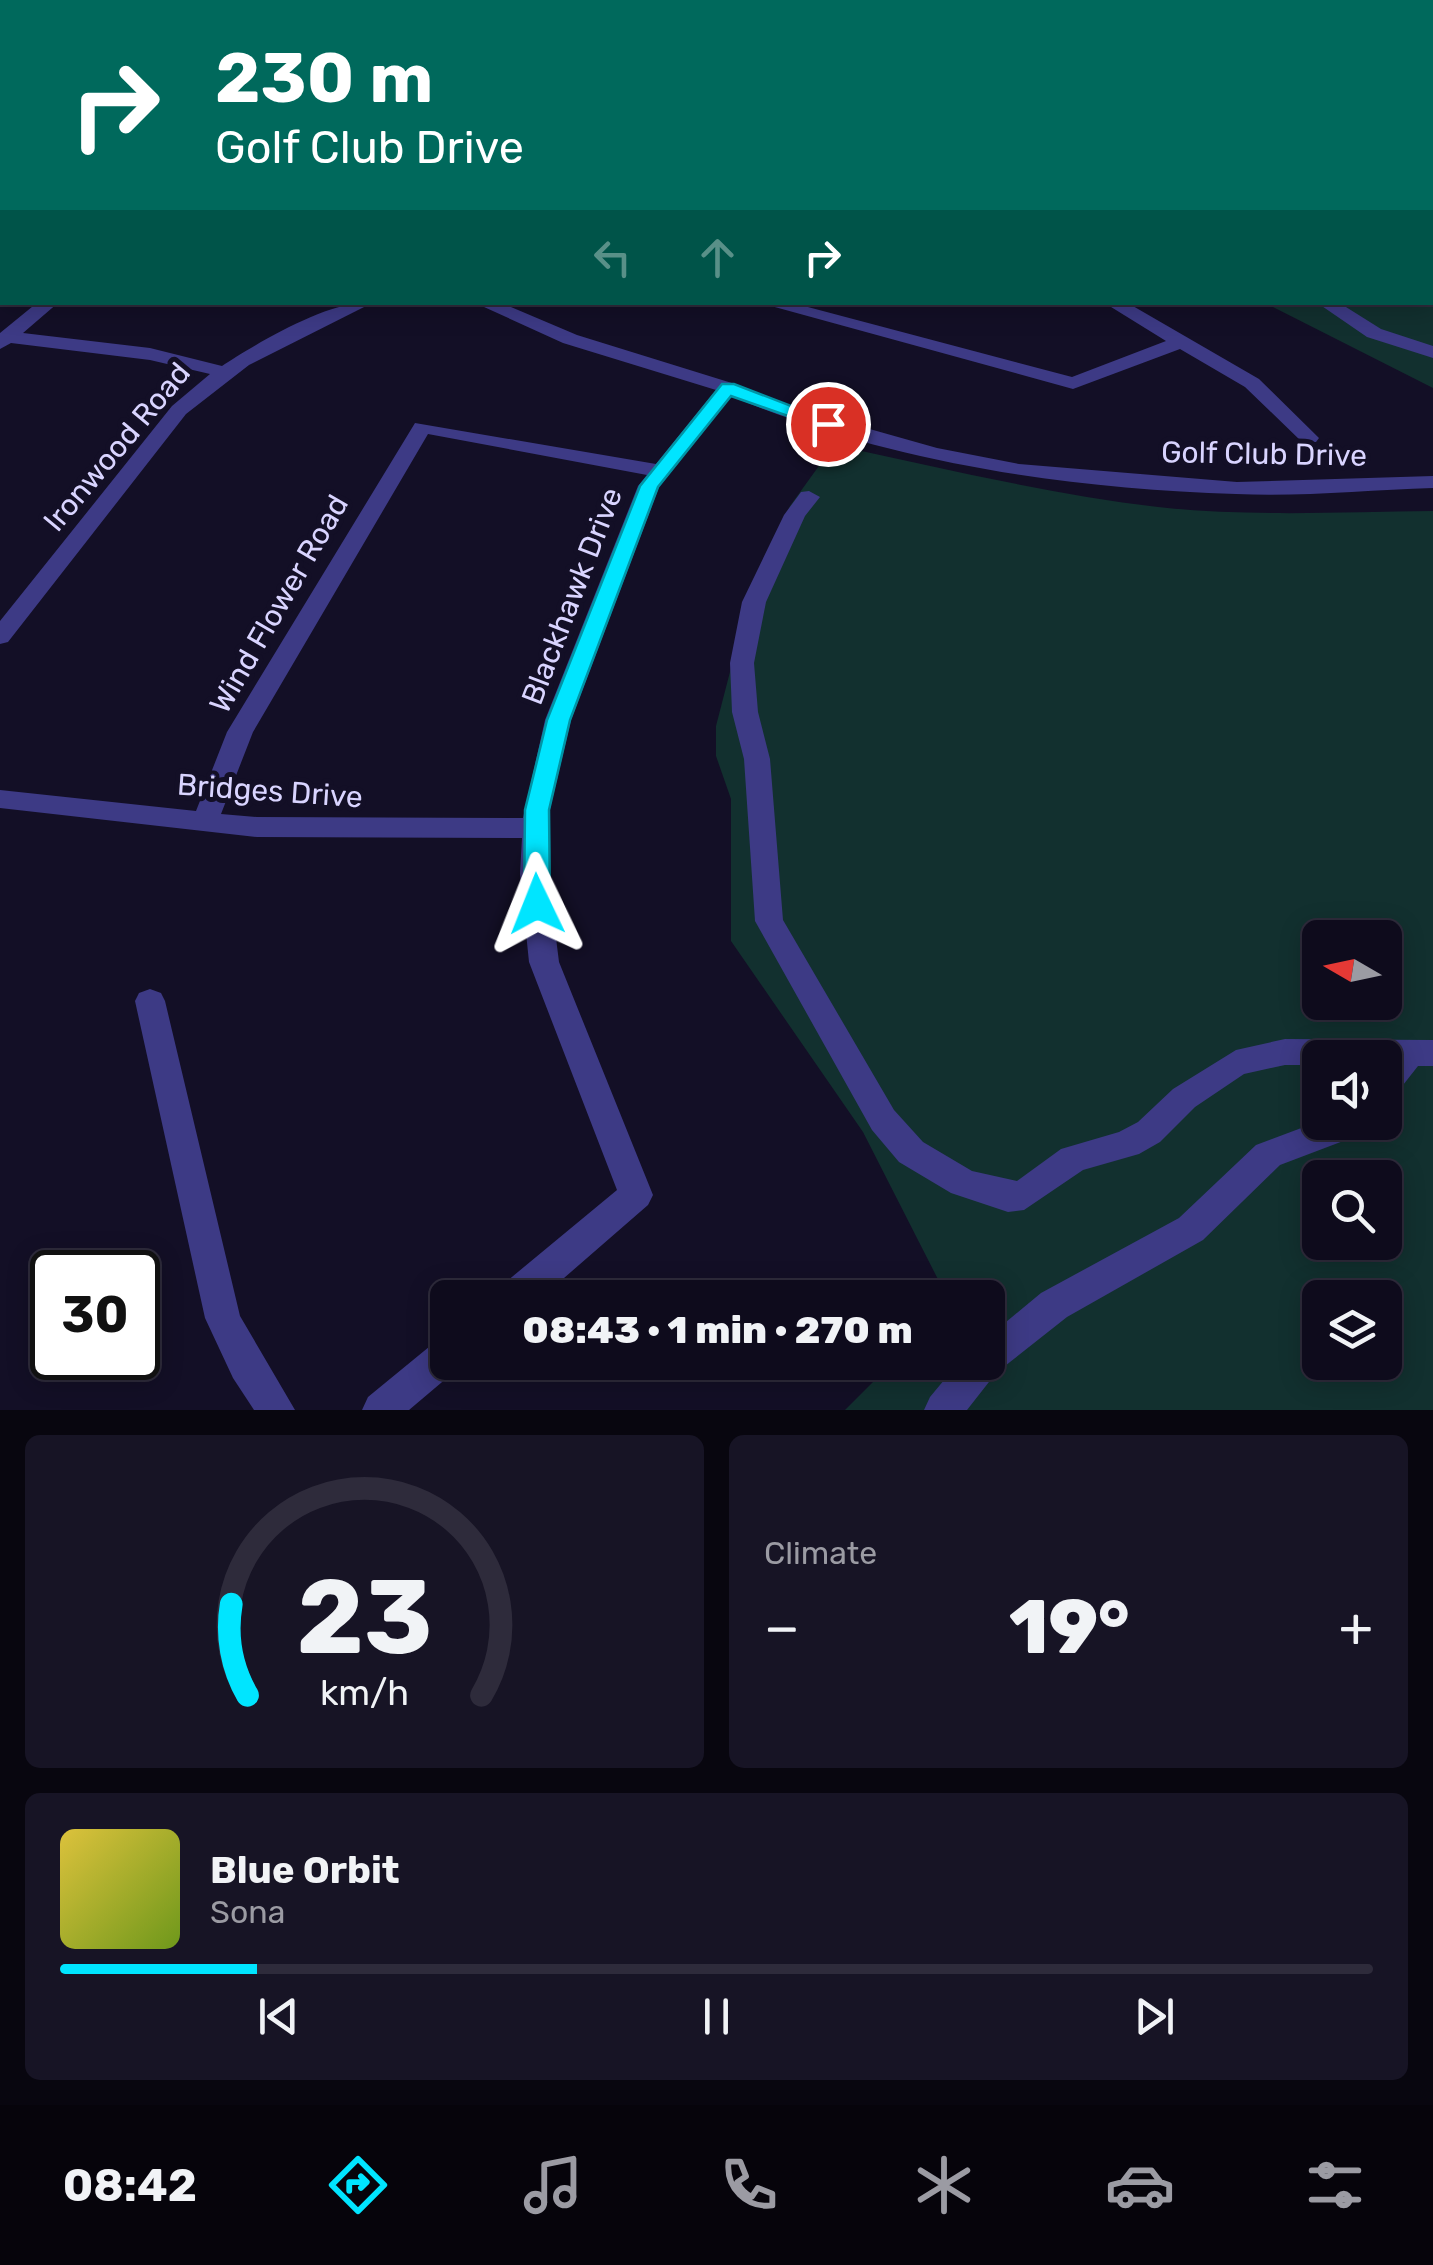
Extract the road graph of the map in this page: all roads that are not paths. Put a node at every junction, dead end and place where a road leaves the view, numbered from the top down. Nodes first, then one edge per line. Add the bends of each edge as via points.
1 (46, 305) edge
2 (358, 305) edge
3 (489, 305) edge
4 (777, 305) edge
5 (1118, 305) edge
6 (1329, 305) edge
7 (3, 340) edge
8 (1184, 341) junction
9 (1433, 352) edge
10 (220, 371) junction
11 (728, 388) junction
12 (1309, 438) dead end
13 (659, 471) junction
14 (1433, 482) edge
15 (809, 496) dead end
16 (0, 637) edge
17 (0, 800) edge
18 (205, 821) junction
19 (536, 828) junction
20 (150, 1001) dead end
21 (1422, 1052) edge
22 (1402, 1070) edge
23 (1308, 1140) edge
24 (535, 1280) edge
25 (1005, 1344) edge
26 (430, 1369) edge
27 (968, 1380) edge
28 (276, 1410) edge
29 (381, 1410) edge
30 (942, 1410) edge

1 - 7 street
2 - 10 street, Ironwood Road
3 - 11 street via 570,339
4 - 8 street via 1073,384
5 - 8 street
6 - 9 street via 1389,340
7 - 10 street via 150,354
8 - 12 street via 1252,383
10 - 16 street, Ironwood Road via 179,410
11 - 13 street, Blackhawk Drive
11 - 14 street, Golf Club Drive via 780,410 934,454 1094,476 1237,488
13 - 18 street, Wind Flower Road via 422,427 240,732
13 - 19 street, Blackhawk Drive via 558,720
15 - 21 street via 754,602 742,663 744,712 757,759 766,905 776,939 895,1137 963,1183 1008,1197 1024,1195 1073,1159 1149,1132 1196,1088 1236,1063 1285,1052
17 - 18 street, Bridges Drive
18 - 19 street, Bridges Drive via 328,830
19 - 24 street, Blackhawk Drive via 544,962 636,1195
20 - 28 street via 223,1318
21 - 22 street
23 - 25 street via 1268,1155 1191,1230 1054,1305
26 - 29 street
27 - 30 street

